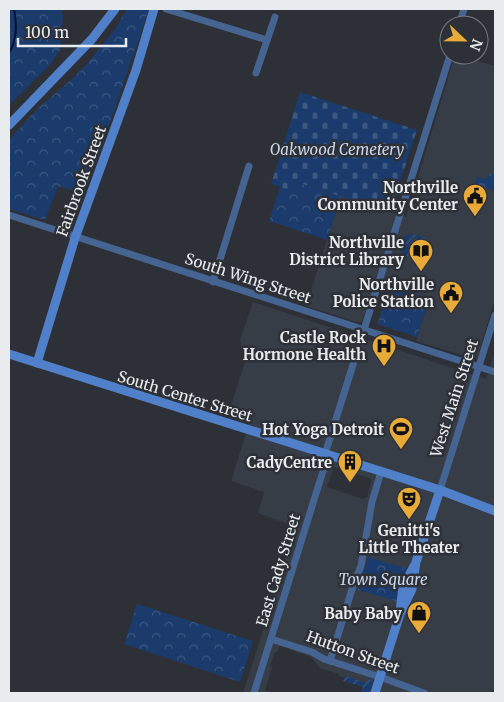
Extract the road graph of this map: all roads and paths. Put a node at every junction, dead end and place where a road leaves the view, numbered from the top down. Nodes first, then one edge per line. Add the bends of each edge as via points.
1 (115, 9) edge
2 (154, 9) edge
3 (166, 9) edge
4 (275, 17) dead end
5 (267, 40) junction
6 (447, 65) edge
7 (256, 74) dead end
8 (9, 125) edge
9 (249, 166) dead end
10 (9, 216) edge
11 (75, 238) junction
12 (212, 282) junction
13 (495, 315) edge
14 (364, 330) junction
15 (9, 354) edge
16 (38, 363) junction
17 (478, 367) junction
18 (495, 372) edge
19 (326, 454) junction
20 (381, 472) junction
21 (440, 490) junction
22 (495, 511) edge
23 (271, 639) junction
24 (330, 661) junction
25 (380, 677) junction
26 (254, 693) edge
27 (375, 693) edge
28 (424, 693) edge

1 - 8 street via 92,39
2 - 11 street, Fairbrook Street via 136,70
3 - 5 street
4 - 5 street
5 - 7 street
6 - 14 street, East Cady Street
9 - 12 street
10 - 11 street, South Wing Street
11 - 12 street, South Wing Street
11 - 16 street, Fairbrook Street
12 - 14 street, South Wing Street
13 - 17 street, West Main Street
14 - 17 street, South Wing Street
14 - 19 street, East Cady Street
15 - 16 street, South Center Street
16 - 19 street, South Center Street
17 - 18 street, South Wing Street
17 - 21 street, West Main Street
19 - 20 street, South Center Street
19 - 23 street, East Cady Street
20 - 21 street, South Center Street
20 - 24 street via 372,502 361,566
21 - 22 street, South Center Street
21 - 25 street via 416,562 403,587 400,614
23 - 24 street, Hutton Street
23 - 26 street, East Cady Street
24 - 25 street, Hutton Street
25 - 27 street
25 - 28 street, Hutton Street

